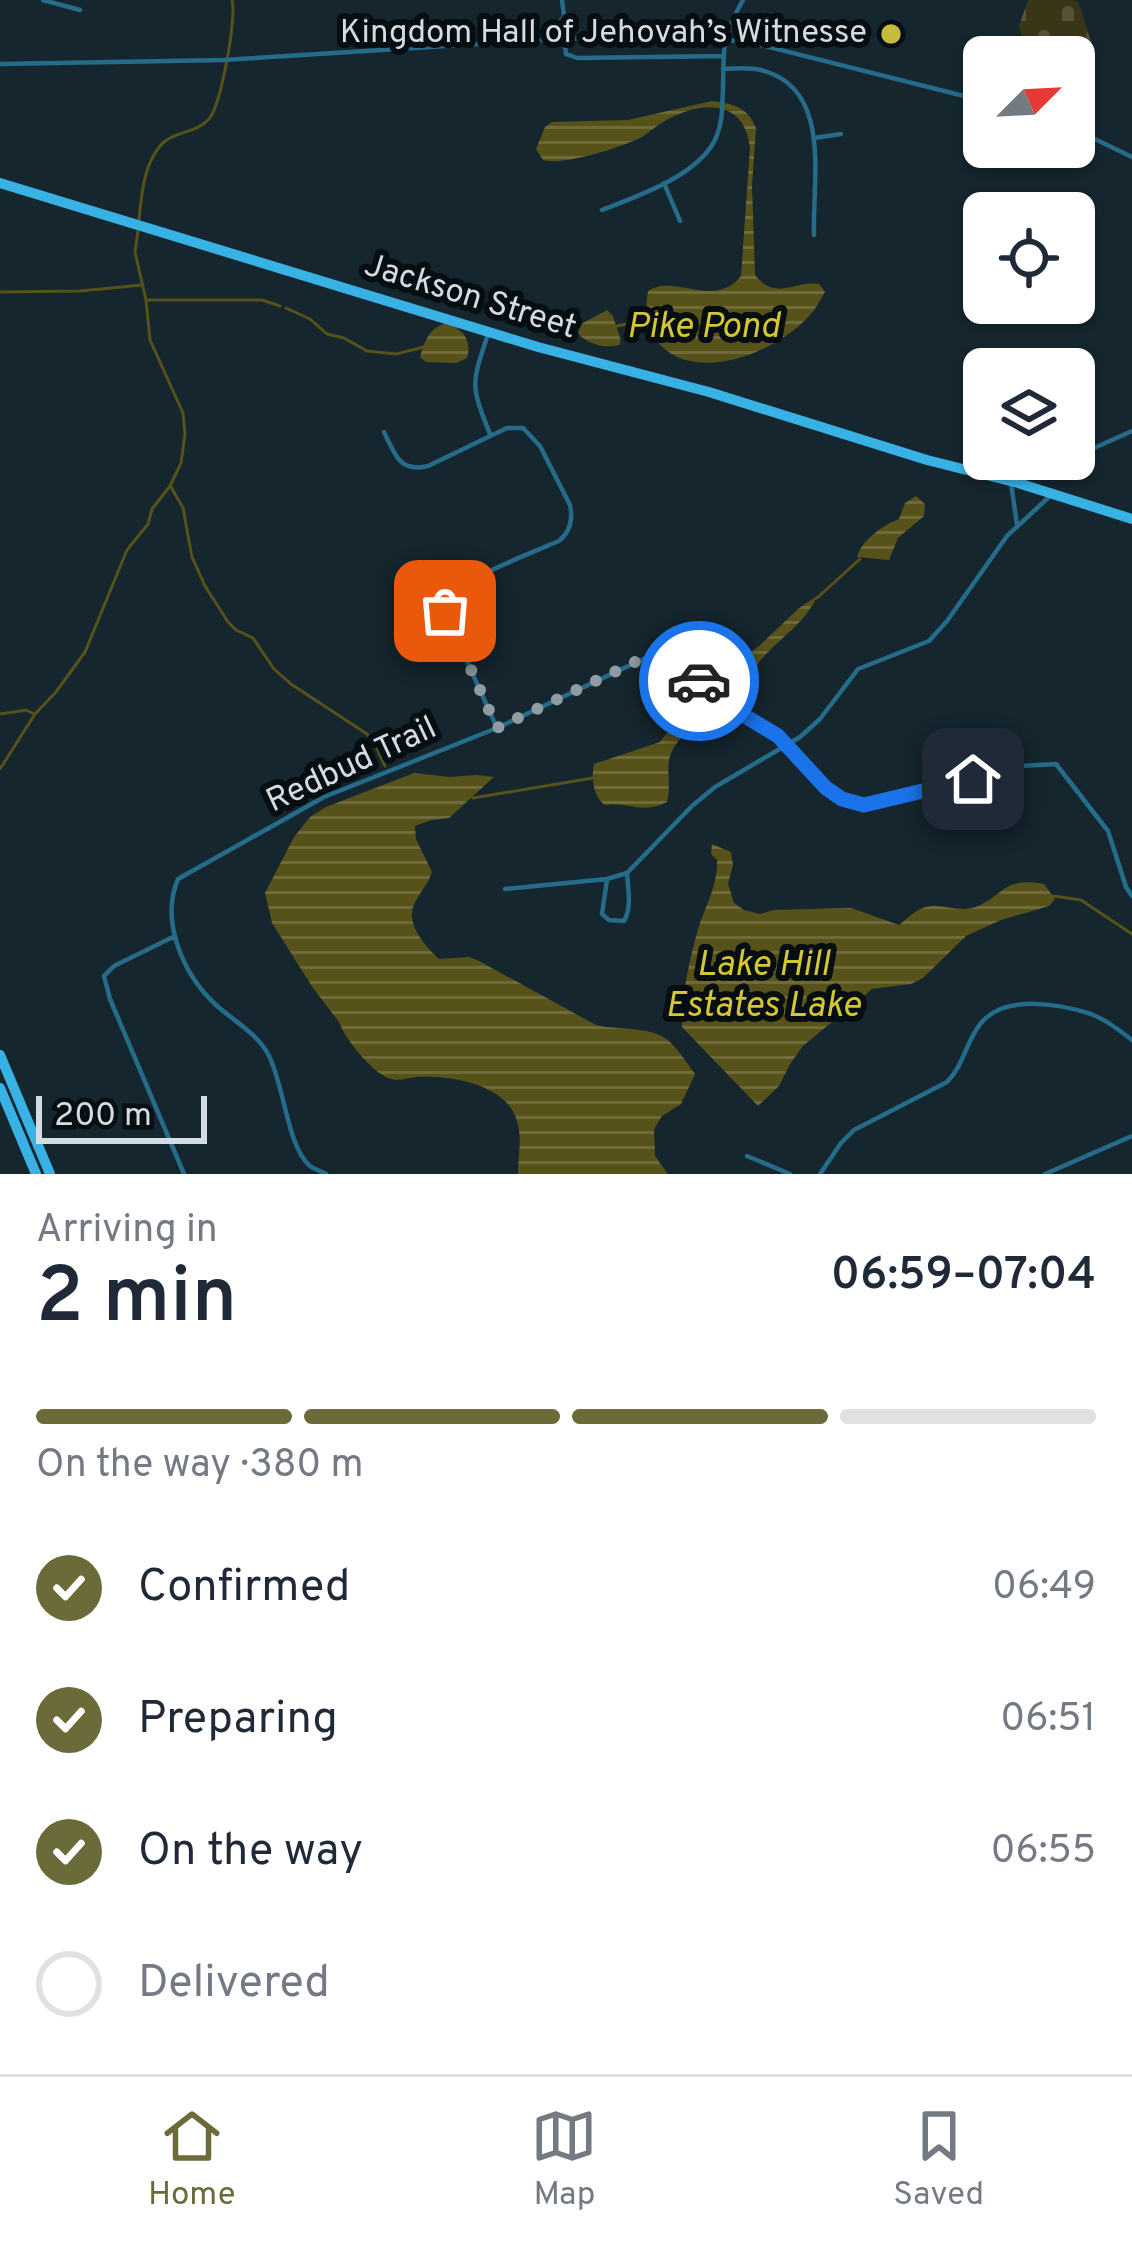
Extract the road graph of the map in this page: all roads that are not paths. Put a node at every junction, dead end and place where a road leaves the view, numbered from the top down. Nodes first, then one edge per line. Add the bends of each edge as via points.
1 (43, 0) edge
2 (562, 0) edge
3 (743, 0) edge
4 (80, 10) dead end
5 (563, 39) junction
6 (723, 39) junction
7 (723, 56) junction
8 (0, 64) edge
9 (723, 68) junction
10 (963, 96) edge
11 (842, 134) dead end
12 (1095, 136) edge
13 (814, 138) junction
14 (1132, 157) edge
15 (0, 183) edge
16 (664, 183) junction
17 (602, 210) dead end
18 (680, 221) dead end
19 (814, 235) dead end
20 (488, 331) junction
21 (1132, 431) edge
22 (384, 432) dead end
23 (491, 435) junction
24 (1095, 447) edge
25 (1019, 480) edge
26 (1014, 482) junction
27 (1053, 494) junction
28 (1132, 519) edge
29 (1017, 525) junction
30 (497, 728) junction
31 (787, 743) junction
32 (627, 874) junction
33 (607, 879) junction
34 (505, 889) dead end
35 (1132, 896) edge
36 (175, 936) junction
37 (1132, 1040) edge
38 (0, 1054) edge
39 (0, 1088) edge
40 (1132, 1136) edge
41 (747, 1156) dead end
42 (36, 1174) edge
43 (50, 1174) edge
44 (184, 1174) edge
45 (326, 1174) edge
46 (790, 1174) edge
47 (820, 1174) edge
48 (1045, 1174) edge

1 - 4 street
2 - 5 street
3 - 6 street
5 - 6 street
5 - 7 street via 566,54 577,58
5 - 8 street
6 - 7 street
6 - 10 street
7 - 9 street
9 - 13 street via 767,71 791,86
9 - 16 street via 712,146
11 - 13 street
12 - 14 street
13 - 19 street
15 - 20 main road, Jackson Street
16 - 17 street
16 - 18 street
20 - 23 street via 474,394
20 - 26 main road, Jackson Street
21 - 24 street
22 - 23 street via 414,469
23 - 30 street via 516,427 530,433 572,513 559,541 456,589 444,604
25 - 26 street
26 - 27 main road, Jackson Street
26 - 29 street
27 - 28 main road, Jackson Street
27 - 29 street
29 - 31 street via 938,633 858,669 820,719
30 - 31 street, Redbud Trail via 656,652
30 - 36 street, Redbud Trail via 324,797 180,875 171,902
31 - 32 street via 715,787
31 - 35 street via 826,788 864,805 1056,764 1108,831
32 - 33 street
32 - 33 street via 624,921 602,914
33 - 34 street
36 - 44 street via 104,976
36 - 45 street via 208,996 262,1043 295,1141 308,1165
37 - 47 street via 1090,1014 1041,1005 1001,1009 980,1025 953,1076 854,1130
38 - 43 main road
39 - 42 main road
40 - 48 street
41 - 46 street

